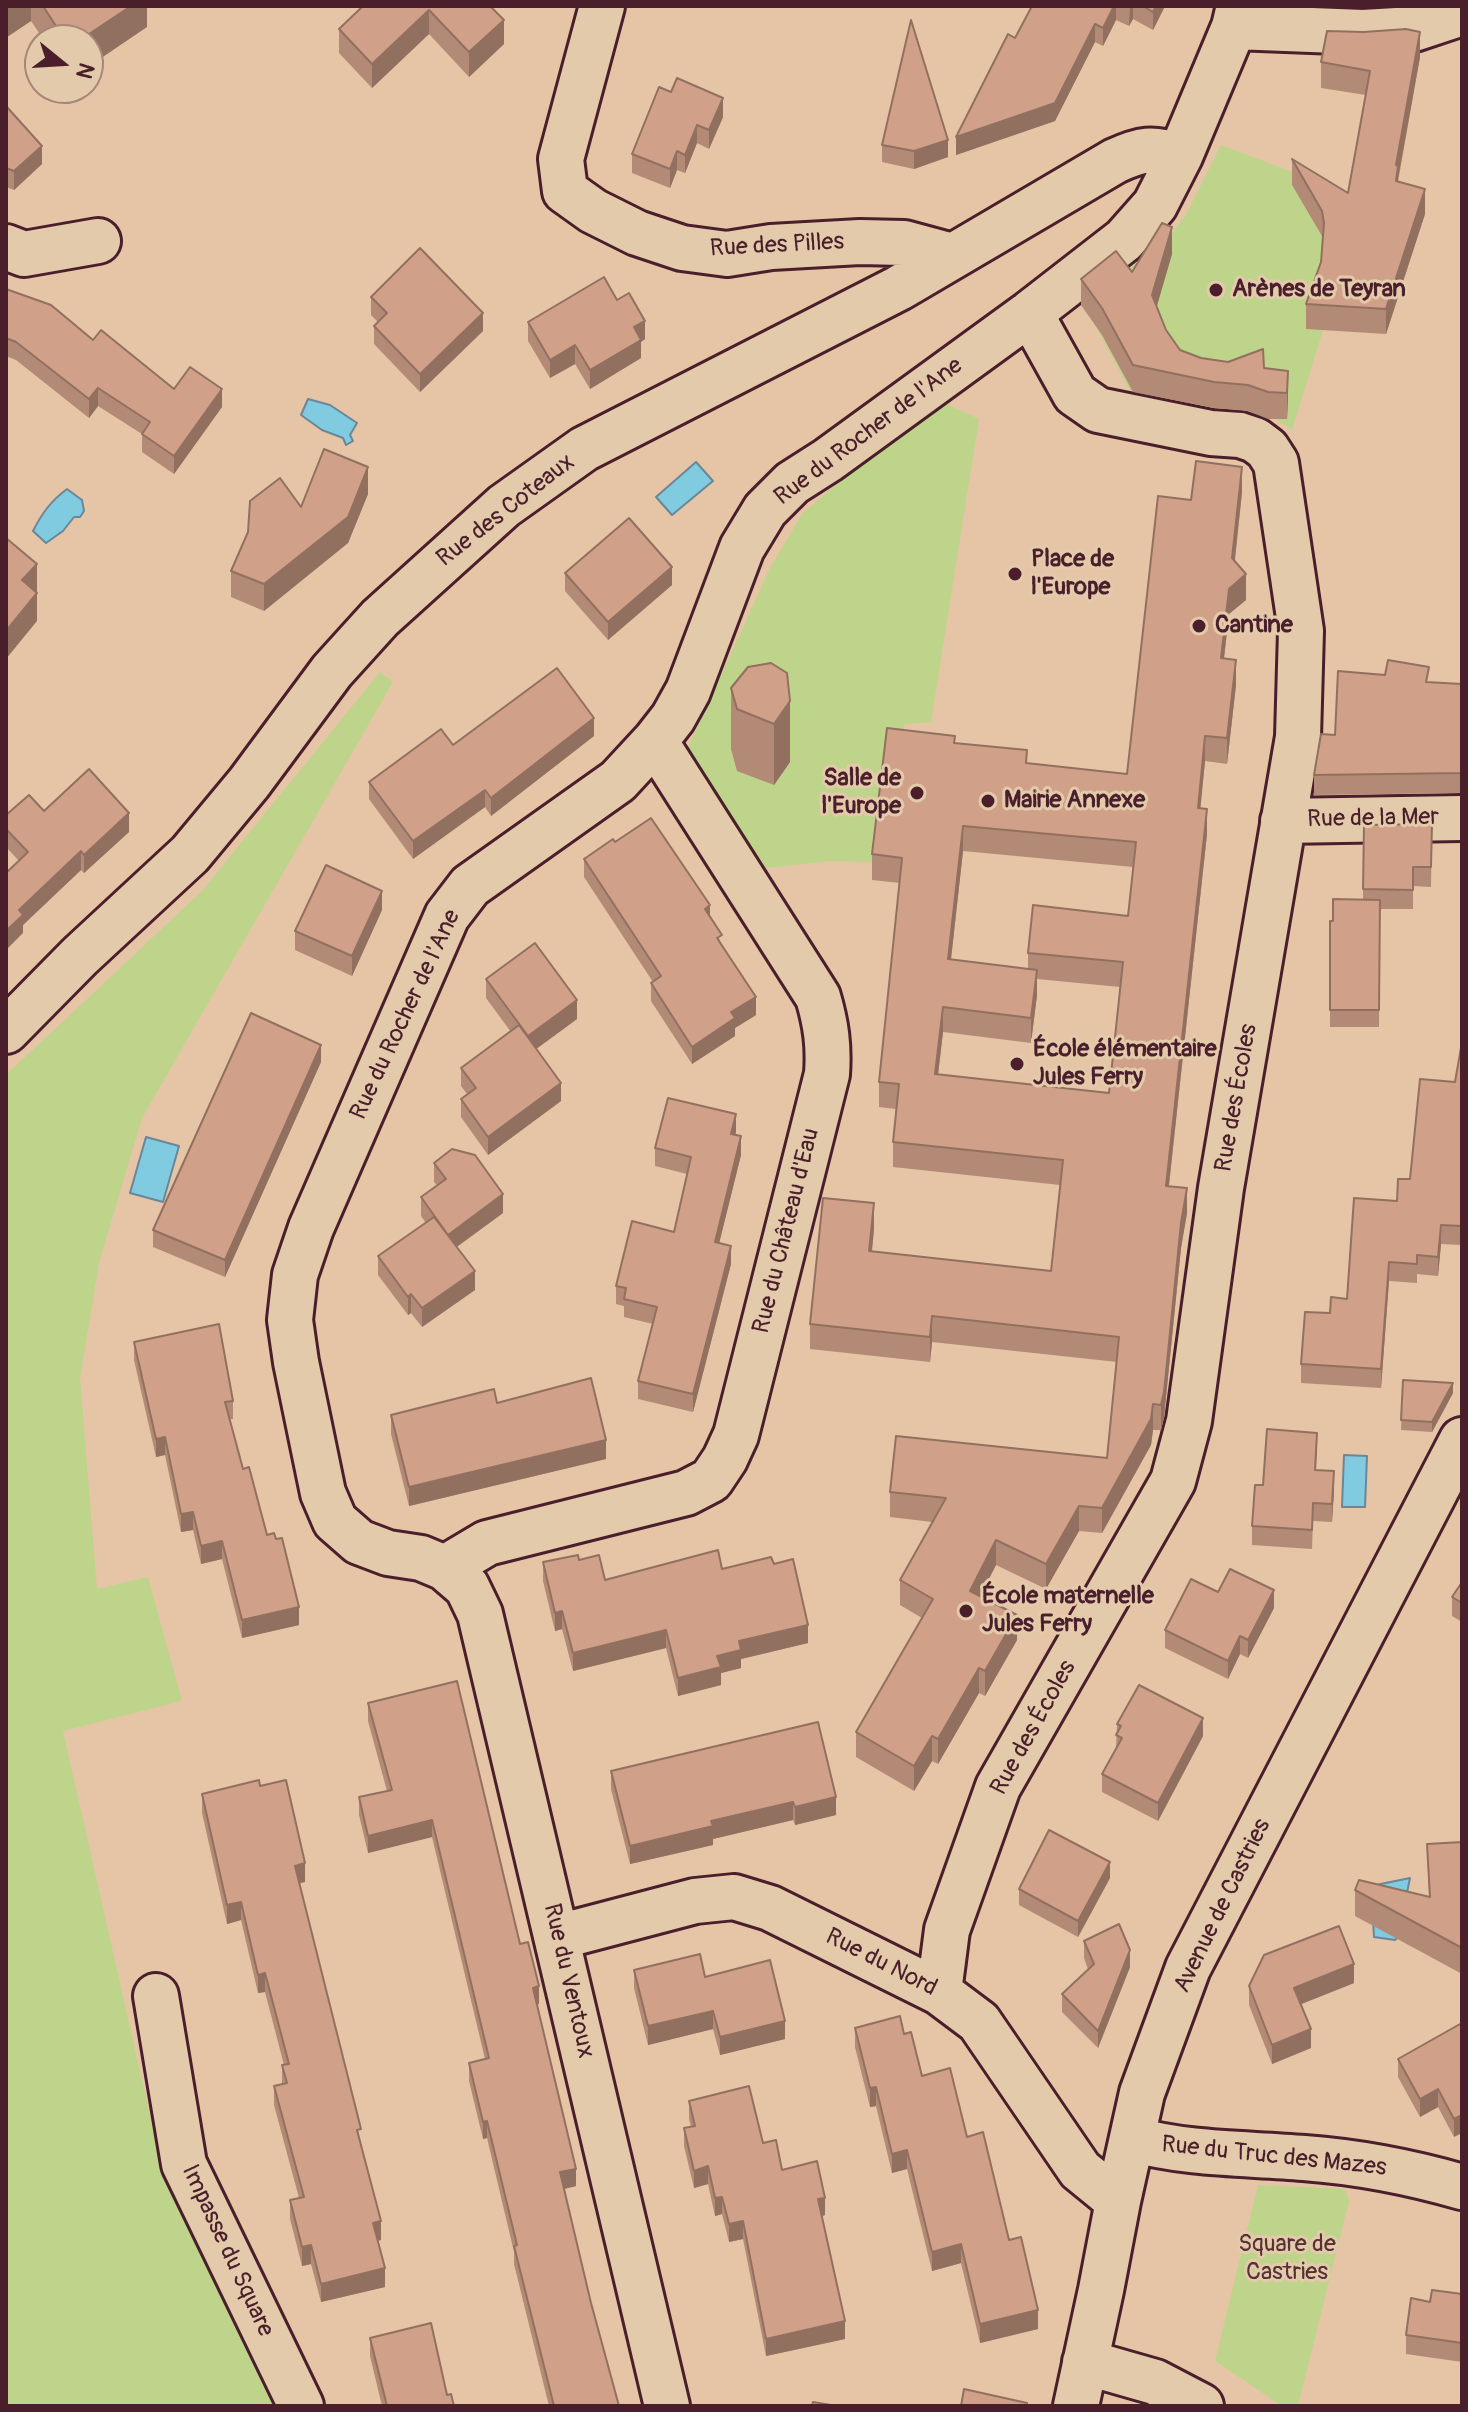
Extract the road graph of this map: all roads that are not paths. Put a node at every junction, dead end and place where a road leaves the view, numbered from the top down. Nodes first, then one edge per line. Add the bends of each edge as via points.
1 (602, 6) edge
2 (1462, 13) edge
3 (1237, 16) edge
4 (1180, 156) junction
5 (98, 241) dead end
6 (6, 247) edge
7 (952, 256) junction
8 (1030, 313) junction
9 (655, 741) junction
10 (1462, 818) edge
11 (1283, 821) junction
12 (6, 1031) edge
13 (1462, 1440) edge
14 (445, 1568) junction
15 (558, 1937) junction
16 (939, 1992) junction
17 (156, 1996) dead end
18 (1132, 2139) junction
19 (1462, 2187) edge
20 (1118, 2201) junction
21 (1085, 2362) junction
22 (301, 2406) edge
23 (667, 2406) edge
24 (1076, 2406) edge
25 (1201, 2406) edge

1 - 7 street, Rue des Pilles via 561,159 565,191 637,233 682,248 727,254 771,247 904,243
2 - 3 street via 1414,29 1363,32
3 - 4 street, Rue du Rocher de l'Ane
4 - 7 street, Rue des Coteaux via 1159,149 1126,155
4 - 8 street, Rue du Rocher de l'Ane via 1155,205 1124,240
5 - 6 street via 24,254
7 - 12 street, Rue des Coteaux via 584,449 504,506 380,618 332,671 190,854
8 - 9 street, Rue du Rocher de l'Ane via 792,483 765,510 742,548 688,691
8 - 11 street, Rue des Écoles via 1075,394 1098,410 1240,435 1267,449 1276,463 1301,631 1298,737
9 - 14 street, Rue du Rocher de l'Ane via 618,781 470,886 447,916 295,1275 290,1320 296,1362 323,1493 335,1521 359,1542
9 - 14 street, Rue du Château d'Eau via 818,997 829,1047 827,1074 736,1435 711,1480 686,1493 487,1543
10 - 11 street, Rue de la Mer
11 - 16 street, Rue des Écoles via 1221,1188 1189,1421 1173,1481 998,1787 947,1930
13 - 18 street, Avenue de Castries via 1188,1968 1142,2093
14 - 15 street, Rue du Ventoux via 467,1587 480,1614
15 - 16 street, Rue du Nord via 695,1901 734,1897 770,1908
15 - 23 street, Rue du Ventoux
16 - 20 street, Rue du Nord via 979,2022 1080,2170
17 - 22 street, Impasse du Square via 184,2164
18 - 19 street, Rue du Truc des Mazes via 1210,2154 1393,2169
18 - 20 street, Avenue de Castries
20 - 21 street, Avenue de Castries
21 - 24 street, Avenue de Castries
21 - 25 street via 1155,2382

